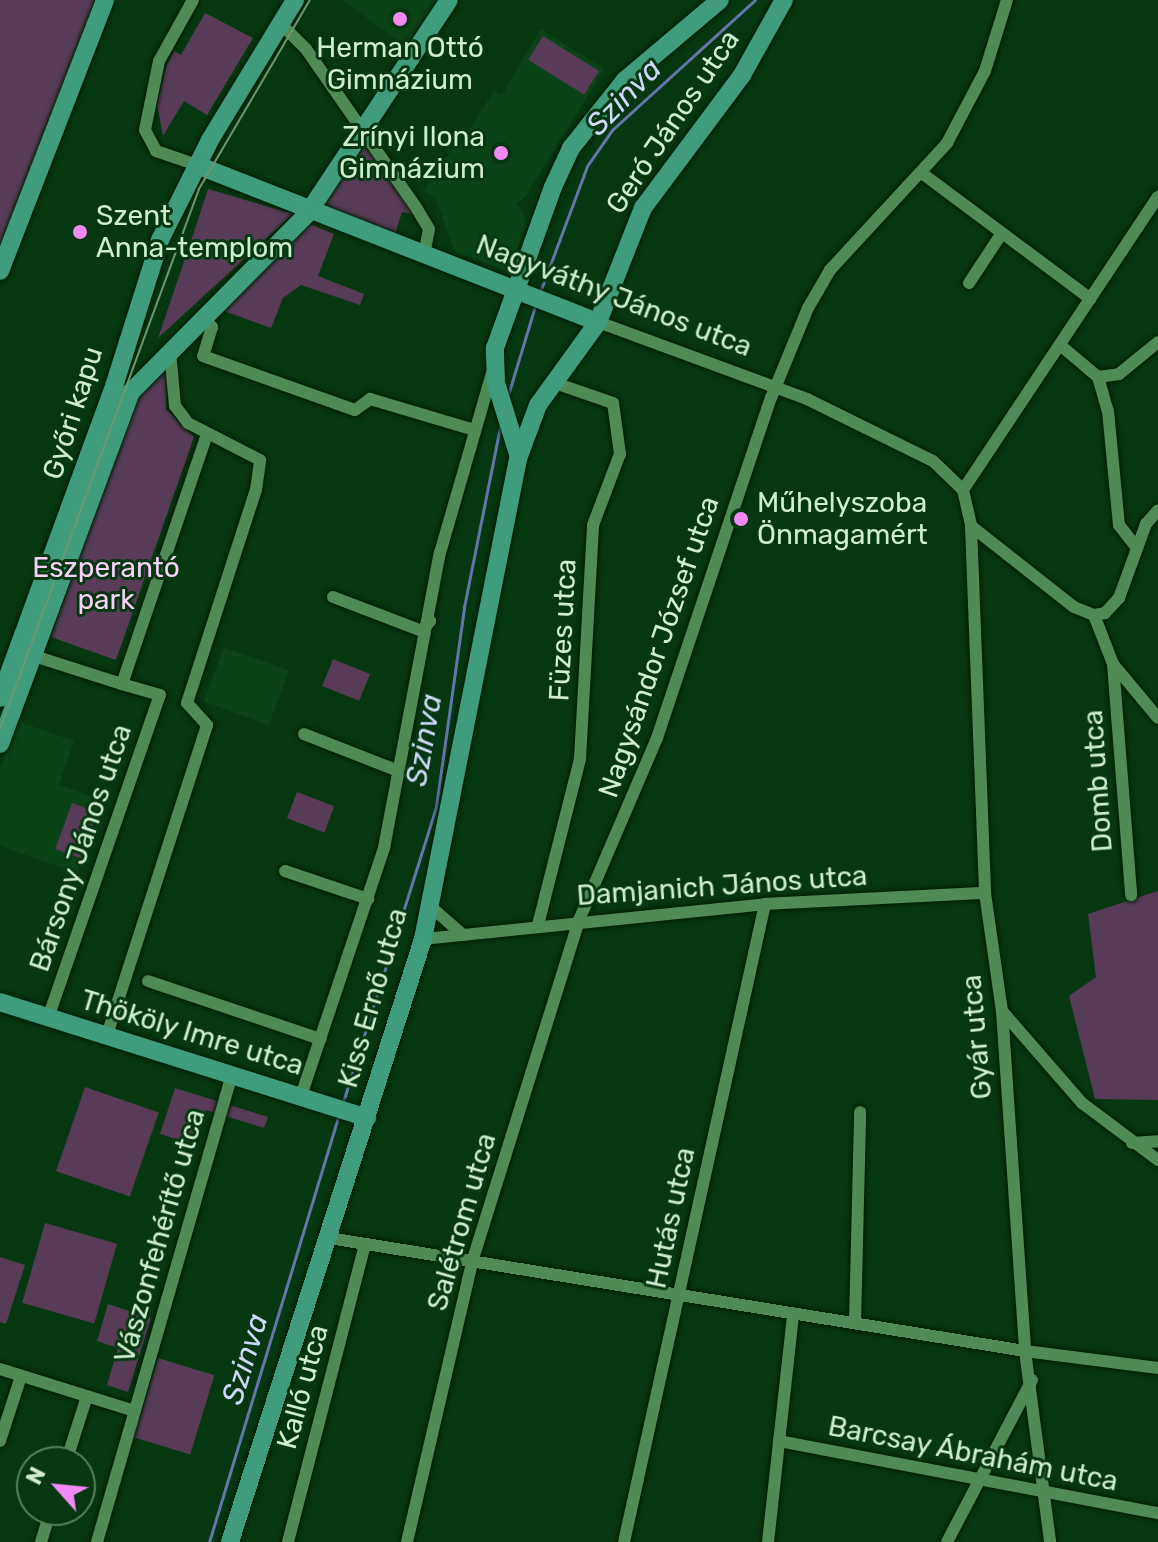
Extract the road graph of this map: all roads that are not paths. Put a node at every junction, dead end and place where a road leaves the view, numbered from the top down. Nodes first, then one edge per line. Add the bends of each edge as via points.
1 (105, 0) edge
2 (193, 0) edge
3 (295, 0) edge
4 (449, 0) edge
5 (720, 0) edge
6 (784, 0) edge
7 (1007, 0) edge
8 (281, 24) junction
9 (363, 129) junction
10 (197, 165) junction
11 (923, 174) junction
12 (1158, 197) edge
13 (308, 213) junction
14 (1002, 233) junction
15 (424, 255) junction
16 (0, 271) edge
17 (969, 283) dead end
18 (518, 290) junction
19 (1091, 299) junction
20 (203, 318) junction
21 (598, 322) junction
22 (1158, 342) edge
23 (1060, 345) junction
24 (170, 351) junction
25 (495, 374) junction
26 (1098, 377) junction
27 (552, 382) junction
28 (775, 387) junction
29 (474, 430) junction
30 (207, 435) junction
31 (519, 456) junction
32 (963, 490) junction
33 (1158, 510) edge
34 (971, 526) junction
35 (1136, 547) junction
36 (333, 597) dead end
37 (1094, 615) junction
38 (430, 621) junction
39 (25, 653) junction
40 (1113, 664) junction
41 (122, 684) junction
42 (7, 685) edge
43 (160, 695) junction
44 (187, 703) junction
45 (1158, 718) edge
46 (304, 734) dead end
47 (0, 744) edge
48 (401, 772) junction
49 (285, 871) dead end
50 (985, 893) junction
51 (1131, 895) dead end
52 (368, 899) junction
53 (765, 904) junction
54 (430, 906) junction
55 (579, 920) junction
56 (538, 925) junction
57 (463, 935) junction
58 (423, 939) junction
59 (148, 981) dead end
60 (0, 1002) edge
61 (1002, 1011) junction
62 (48, 1018) junction
63 (1018, 1031) junction
64 (106, 1038) junction
65 (1004, 1038) junction
66 (320, 1039) junction
67 (232, 1075) junction
68 (301, 1096) junction
69 (860, 1112) dead end
70 (360, 1115) junction
71 (1158, 1141) edge
72 (1132, 1143) junction
73 (1158, 1160) edge
74 (329, 1238) junction
75 (365, 1245) junction
76 (472, 1262) junction
77 (679, 1295) junction
78 (793, 1314) junction
79 (855, 1323) junction
80 (1025, 1351) junction
81 (1158, 1368) edge
82 (0, 1369) edge
83 (21, 1376) junction
84 (1032, 1380) junction
85 (87, 1396) junction
86 (135, 1411) junction
87 (0, 1441) edge
88 (779, 1441) junction
89 (71, 1446) edge
90 (979, 1479) junction
91 (1045, 1492) junction
92 (1158, 1513) edge
93 (97, 1542) edge
94 (230, 1542) edge
95 (288, 1542) edge
96 (407, 1542) edge
97 (624, 1542) edge
98 (768, 1542) edge
99 (947, 1542) edge
100 (1050, 1542) edge

1 - 16 street
2 - 10 street via 159,61 145,130 156,151
3 - 8 street, Győri kapu
4 - 9 street, Győri kapu
5 - 18 street via 625,80 597,113 559,174
6 - 21 street, Geró János utca via 742,75 643,208
7 - 11 street, Nagysándor József utca via 985,71
8 - 9 street via 306,49
8 - 10 street, Győri kapu
9 - 13 street, Győri kapu
9 - 15 street via 429,229
10 - 13 street, Nagyváthy János utca
10 - 39 street, Győri kapu via 160,240
11 - 14 street
11 - 28 street, Nagysándor József utca via 830,270
12 - 19 street
13 - 15 street, Nagyváthy János utca
13 - 20 street, Győri kapu
14 - 17 street
14 - 19 street
15 - 18 street, Nagyváthy János utca
18 - 21 street, Nagyváthy János utca
18 - 25 street
19 - 23 street
20 - 24 street, Győri kapu
20 - 29 street via 212,327 203,356 355,410 370,399
21 - 27 street, Kiss Ernő utca
21 - 28 street, Nagyváthy János utca
22 - 26 street via 1119,374
23 - 26 street
23 - 32 street
24 - 30 street via 175,406
24 - 39 street, Győri kapu via 131,392
25 - 29 street
25 - 31 street, Kiss Ernő utca
26 - 35 street via 1108,411 1119,525
27 - 31 street, Kiss Ernő utca
27 - 56 street, Füzes utca via 613,403 621,442 593,525 580,759
28 - 32 street, Nagyváthy János utca via 933,461
28 - 55 street, Nagysándor József utca via 657,738
29 - 38 street via 440,553
30 - 41 street, Bársony János utca
30 - 44 street via 260,460 256,490
31 - 54 street, Kiss Ernő utca
32 - 34 street
33 - 35 street
34 - 37 street via 1074,607
34 - 50 street, Gyár utca
35 - 37 street via 1119,598 1105,613
36 - 38 street via 422,631
37 - 40 street, Domb utca
38 - 48 street
39 - 41 street, Bársony János utca
39 - 42 street, Győri kapu
40 - 45 street, Domb utca
40 - 51 street, Domb utca
41 - 43 street, Bársony János utca
42 - 47 street, Győri kapu
43 - 44 street, Bársony János utca
43 - 62 street, Bársony János utca
44 - 64 street via 207,725
46 - 48 street
48 - 52 street
49 - 52 street
50 - 53 street, Damjanich János utca
50 - 61 street, Gyár utca
52 - 66 street
53 - 55 street, Damjanich János utca
53 - 77 street, Hutás utca
54 - 57 street
54 - 58 street, Kiss Ernő utca
55 - 56 street, Damjanich János utca
55 - 76 street, Salétrom utca
56 - 57 street, Damjanich János utca
57 - 58 street, Damjanich János utca
58 - 70 street, Kiss Ernő utca
59 - 66 street
60 - 62 street, Thököly Imre utca
61 - 63 street
61 - 65 street, Gyár utca
62 - 64 street, Thököly Imre utca
63 - 65 street
63 - 72 street via 1082,1103
64 - 67 street, Thököly Imre utca
65 - 80 street, Gyár utca
66 - 68 street
67 - 68 street, Thököly Imre utca
67 - 86 street, Vászonfehérítő utca
68 - 70 street, Thököly Imre utca
69 - 79 street
70 - 74 street, Kiss Ernő utca
71 - 72 street
72 - 73 street
74 - 75 street
74 - 94 street, Kiss Ernő utca
75 - 76 street
75 - 95 street, Kalló utca
76 - 77 street
76 - 96 street, Salétrom utca
77 - 78 street
77 - 97 street, Hutás utca
78 - 79 street
78 - 88 street
79 - 80 street
80 - 81 street
80 - 84 street, Gyár utca
82 - 83 street
83 - 85 street
83 - 87 street
84 - 90 street
84 - 91 street, Gyár utca
85 - 86 street
85 - 89 street
86 - 93 street, Vászonfehérítő utca
88 - 90 street, Barcsay Ábrahám utca
88 - 98 street
90 - 91 street, Barcsay Ábrahám utca
90 - 99 street
91 - 92 street, Barcsay Ábrahám utca
91 - 100 street, Gyár utca

